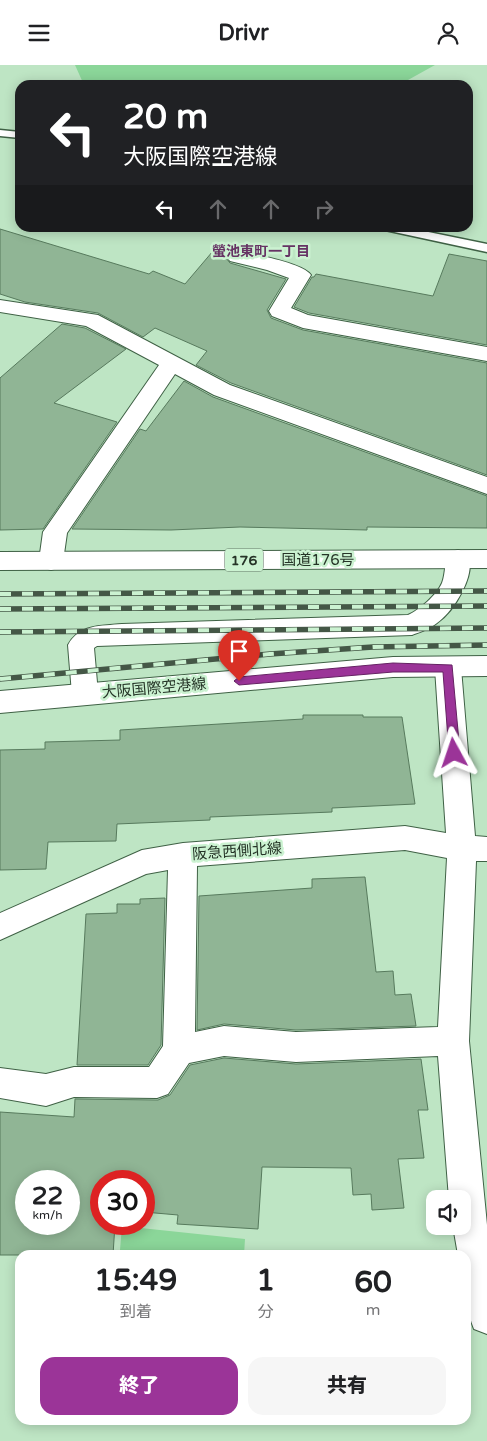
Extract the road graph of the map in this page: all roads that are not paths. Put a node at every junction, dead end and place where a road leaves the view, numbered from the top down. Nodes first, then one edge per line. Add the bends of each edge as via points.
1 (0, 133) edge
2 (15, 134) edge
3 (409, 232) edge
4 (487, 248) edge
5 (237, 257) dead end
6 (0, 306) edge
7 (487, 354) edge
8 (168, 368) dead end
9 (487, 486) edge
10 (458, 559) junction
11 (487, 559) edge
12 (0, 561) edge
13 (51, 561) junction
14 (487, 666) edge
15 (448, 667) junction
16 (85, 694) junction
17 (0, 702) edge
18 (474, 848) edge
19 (183, 855) junction
20 (0, 927) edge
21 (453, 1041) junction
22 (179, 1050) junction
23 (0, 1083) edge
24 (487, 1316) edge

1 - 2 lane
3 - 4 lane
5 - 7 main road via 301,275 279,311 295,318
6 - 9 main road via 90,320 222,390
8 - 13 main road via 55,532
10 - 11 main road, 国道176号 / 176
10 - 13 main road, 国道176号 / 176
10 - 16 main road via 454,586 428,616 412,625 90,637 81,645 80,653
12 - 13 main road, 国道176号 / 176
14 - 15 main road, 大阪国際空港線
15 - 16 main road, 大阪国際空港線 via 393,667
15 - 18 main road
16 - 17 main road, 大阪国際空港線
18 - 19 main road, 阪急西側北線 via 405,838
18 - 21 main road
19 - 20 main road, 阪急西側北線 via 142,861
19 - 22 main road
21 - 22 main road via 296,1047 224,1041
21 - 24 main road via 467,1211
22 - 23 main road via 157,1083 74,1082 46,1090

